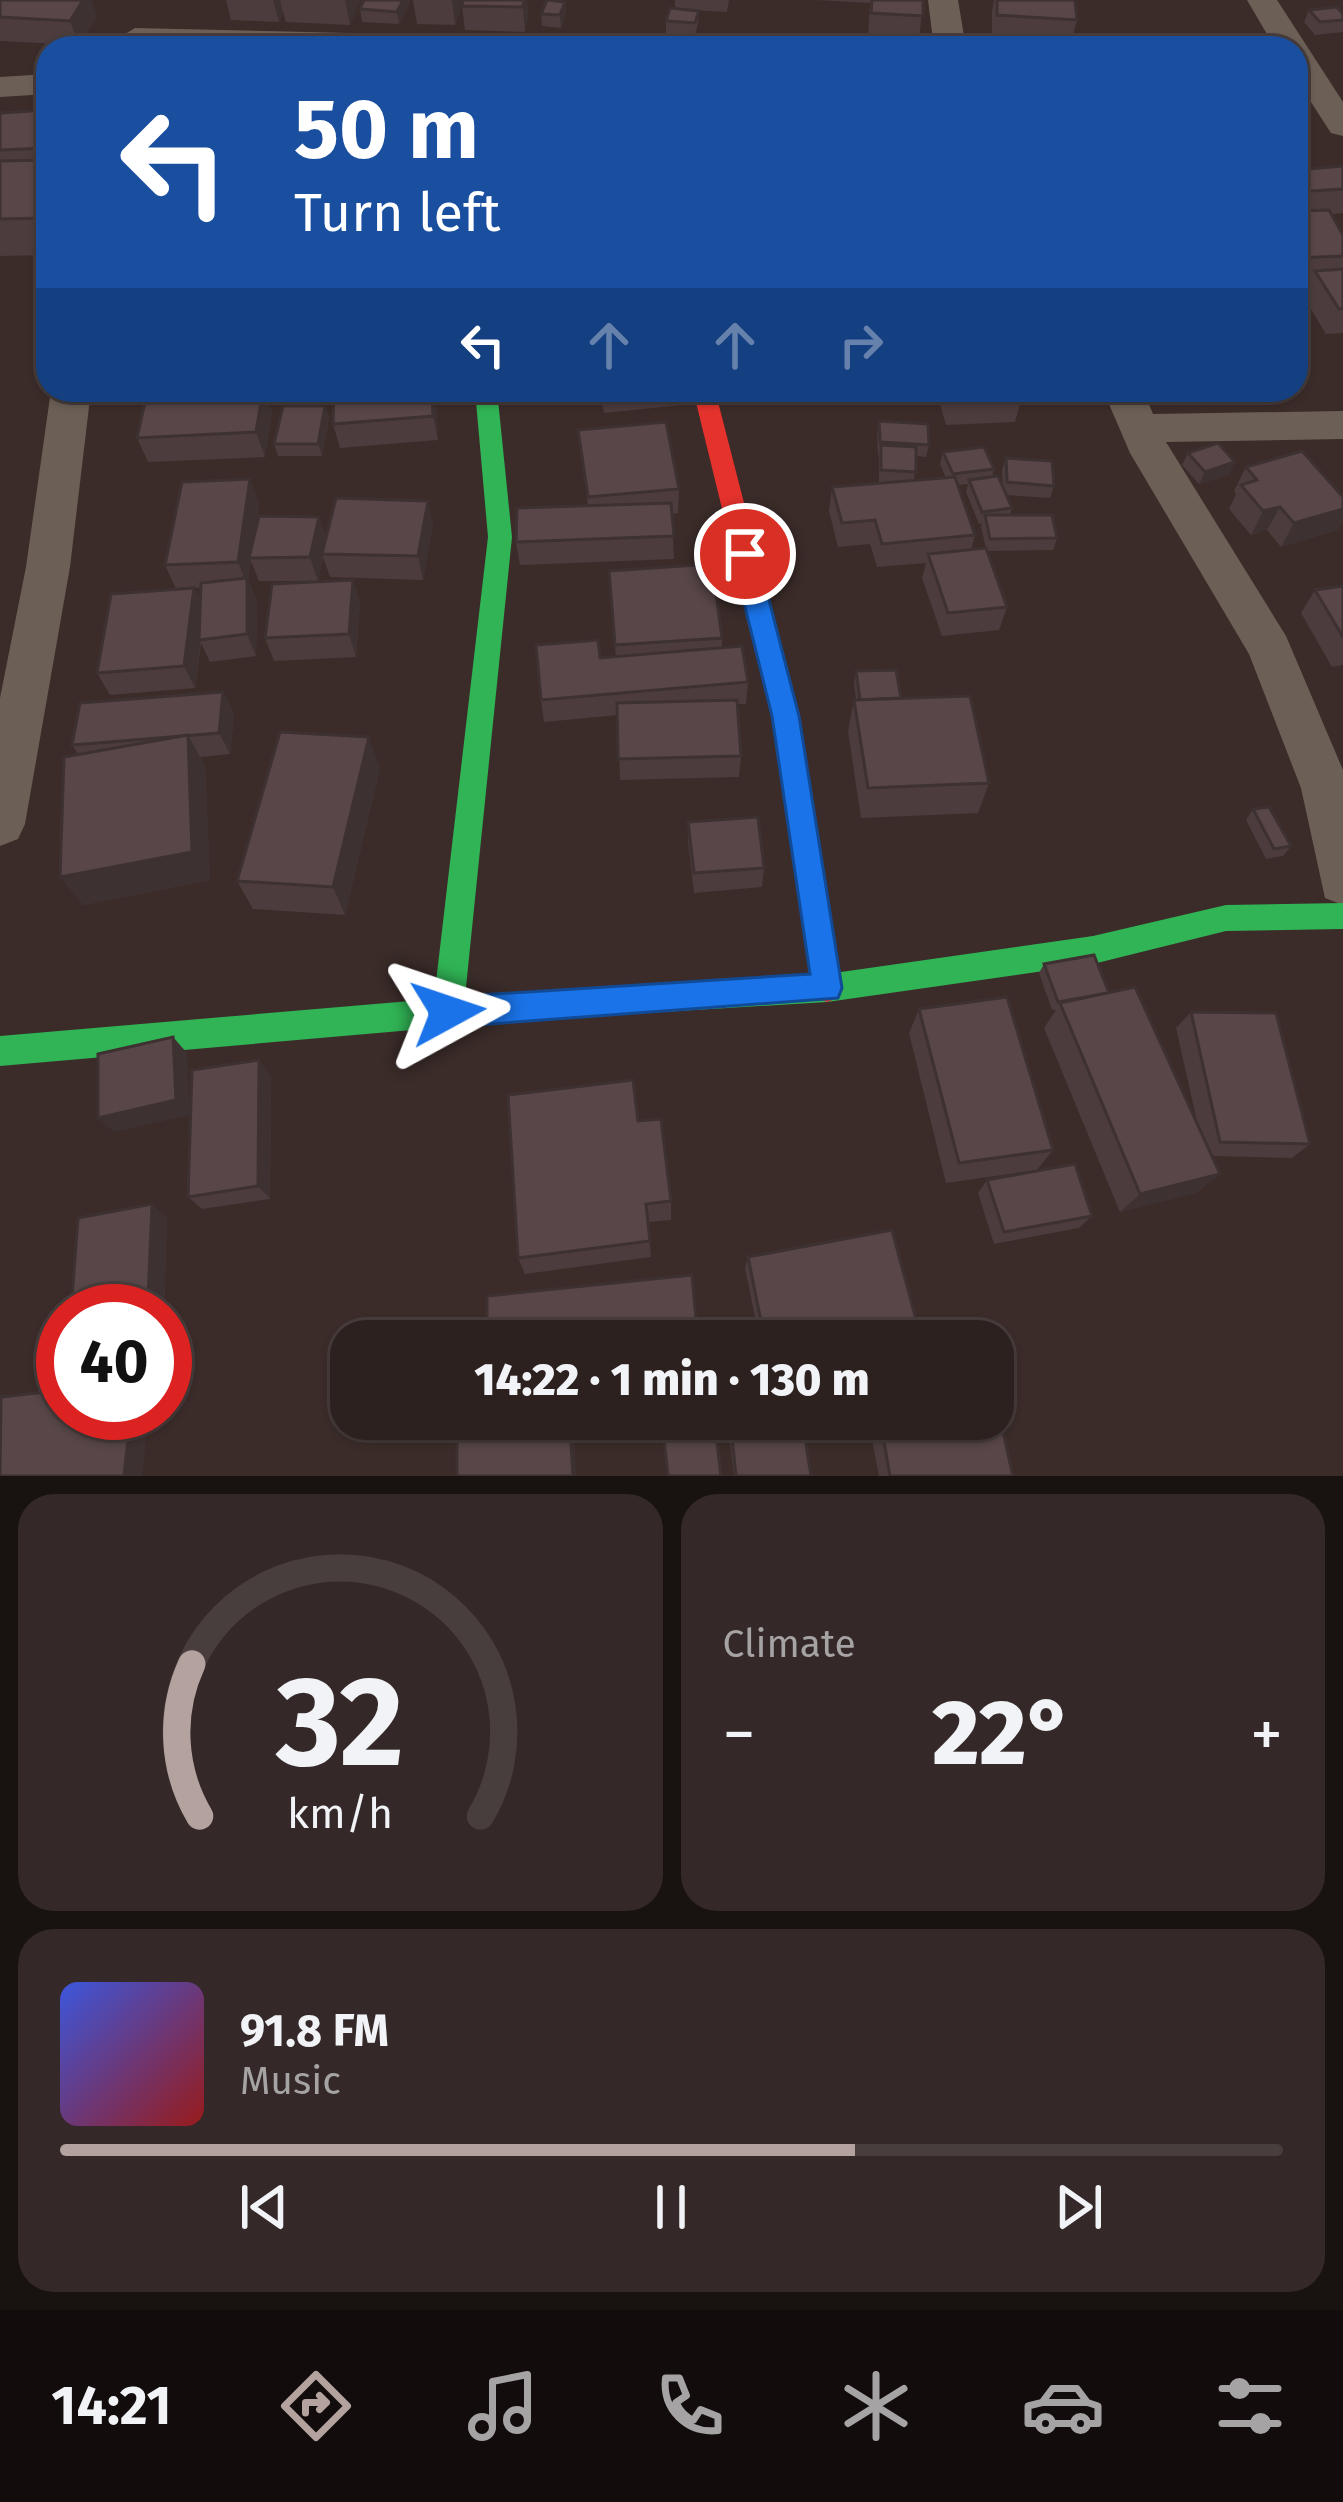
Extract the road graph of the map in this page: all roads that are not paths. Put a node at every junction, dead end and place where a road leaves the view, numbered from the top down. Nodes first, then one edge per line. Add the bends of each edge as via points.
1 (151, 0) edge
2 (943, 0) edge
3 (1262, 0) edge
4 (136, 36) edge
5 (948, 36) edge
6 (1284, 36) edge
7 (1308, 73) edge
8 (36, 85) edge
9 (0, 87) edge
10 (1343, 127) edge
11 (69, 402) edge
12 (487, 402) edge
13 (707, 402) edge
14 (1131, 409) edge
15 (1343, 425) edge
16 (0, 824) edge
17 (1343, 882) edge
18 (1343, 916) edge
19 (827, 988) junction
20 (448, 1012) junction
21 (0, 1051) edge

1 - 4 street
2 - 5 street
3 - 6 street
7 - 10 street
8 - 9 street
11 - 16 street
12 - 20 street via 500,537
13 - 19 street via 786,716
14 - 15 street
14 - 17 street via 1270,650 1326,788
18 - 19 street via 1226,918 1070,954
19 - 20 street
20 - 21 street

